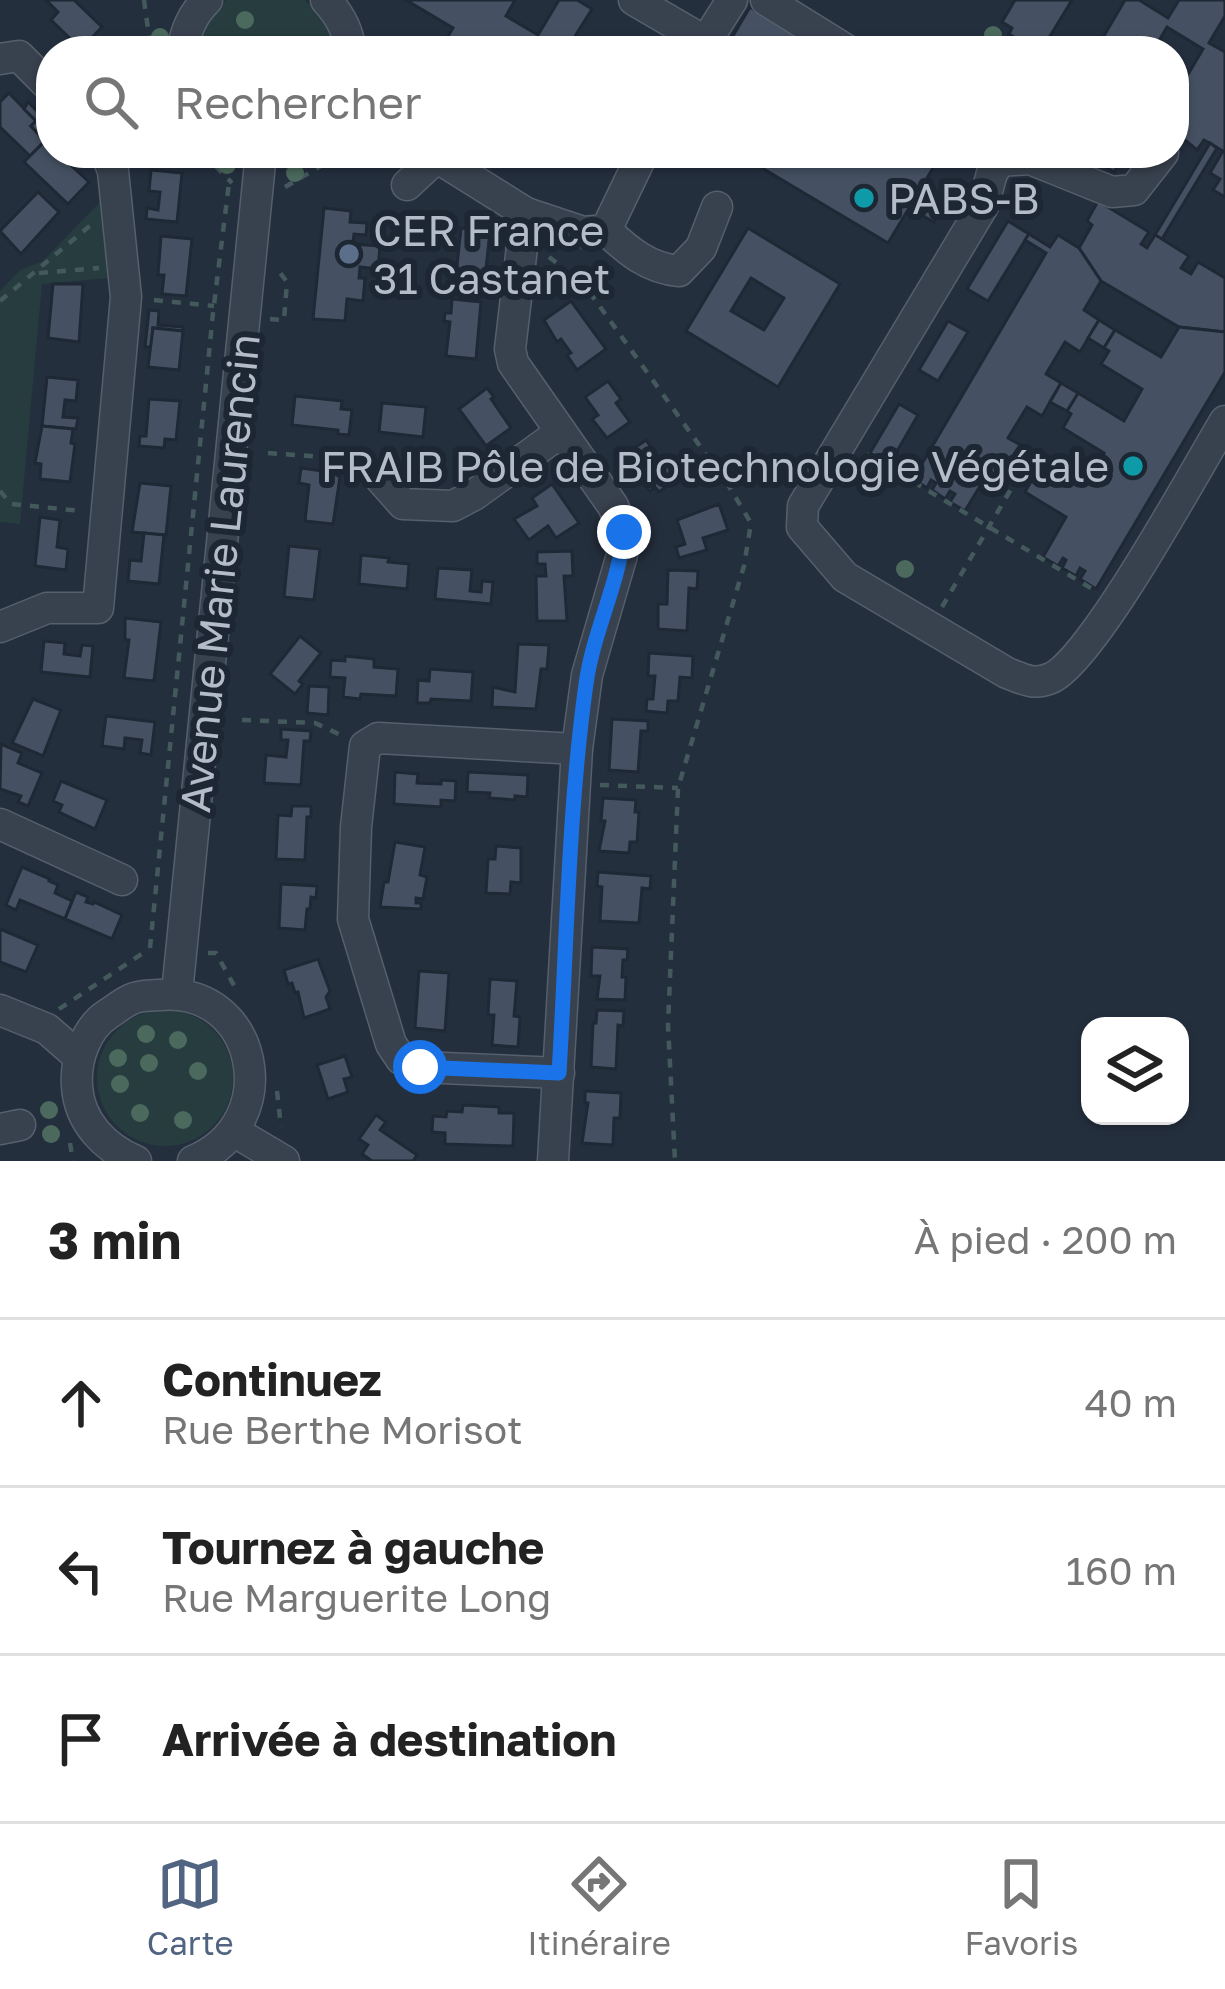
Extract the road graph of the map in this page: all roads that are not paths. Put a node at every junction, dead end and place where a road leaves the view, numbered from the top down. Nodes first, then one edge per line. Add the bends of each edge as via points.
1 (326, 0) edge
2 (634, 0) edge
3 (732, 0) edge
4 (766, 0) edge
5 (193, 4) edge
6 (185, 36) edge
7 (348, 36) edge
8 (688, 36) edge
9 (709, 36) edge
10 (824, 36) edge
11 (0, 59) edge
12 (36, 73) edge
13 (112, 168) edge
14 (253, 168) edge
15 (422, 168) edge
16 (450, 168) edge
17 (636, 168) edge
18 (994, 168) edge
19 (1077, 168) edge
20 (1151, 168) edge
21 (407, 185) dead end
22 (717, 207) dead end
23 (525, 226) junction
24 (606, 230) junction
25 (1225, 421) edge
26 (561, 432) junction
27 (380, 478) road end
28 (0, 628) edge
29 (577, 749) junction
30 (0, 824) edge
31 (122, 880) dead end
32 (177, 993) junction
33 (0, 1010) edge
34 (79, 1057) junction
35 (559, 1073) junction
36 (235, 1132) junction
37 (120, 1158) edge
38 (194, 1161) edge
39 (284, 1161) edge
40 (553, 1161) edge

1 - 7 street
2 - 8 street
3 - 9 street
4 - 10 street
5 - 6 street
11 - 12 street via 19,56
13 - 28 street via 125,281 98,608 47,608
14 - 32 street, Avenue Marie Laurencin via 243,185
15 - 21 street
16 - 23 street
17 - 24 street
18 - 25 street via 983,206 803,506 802,527 845,577 1007,673 1035,684 1057,677 1093,636
19 - 20 street via 1112,193 1134,190
22 - 24 street via 701,248 679,271 659,269
23 - 24 street
23 - 26 street via 510,349
26 - 27 street via 453,506 403,504
26 - 29 street via 624,532
29 - 35 street
29 - 35 street via 378,738 364,746 356,827 352,919 401,1059 420,1067
30 - 31 street
32 - 34 street via 134,997 101,1018
32 - 36 street via 210,1005 236,1029 248,1056 252,1084
33 - 34 street via 47,1029
34 - 37 street via 81,1110
35 - 40 street
36 - 38 street
36 - 39 street

